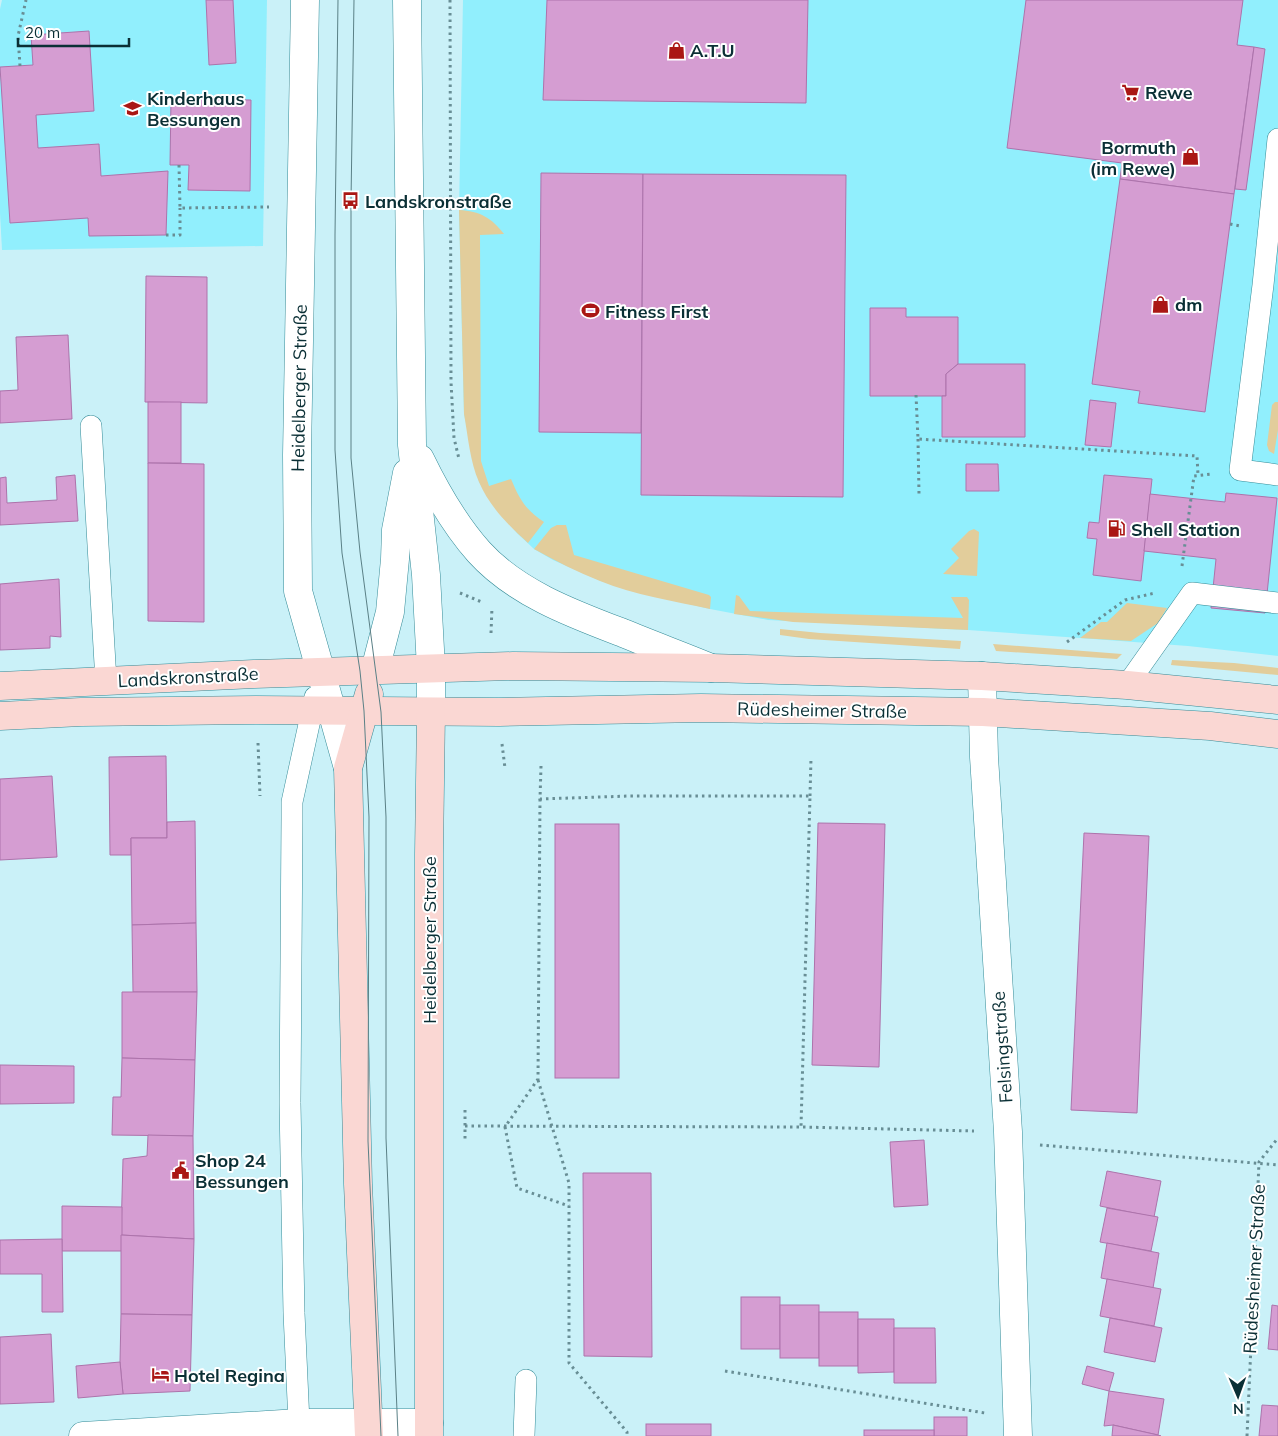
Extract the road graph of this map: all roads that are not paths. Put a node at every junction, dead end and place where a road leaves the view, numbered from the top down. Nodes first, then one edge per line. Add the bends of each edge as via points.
1 (304, 0) edge
2 (407, 0) edge
3 (1278, 139) edge
4 (1275, 200) edge
5 (91, 426) dead end
6 (412, 444) junction
7 (1278, 475) edge
8 (1278, 603) edge
9 (431, 668) junction
10 (712, 668) junction
11 (375, 670) junction
12 (320, 672) junction
13 (982, 676) junction
14 (106, 681) junction
15 (1127, 685) junction
16 (0, 686) edge
17 (1278, 700) edge
18 (321, 711) junction
19 (364, 711) junction
20 (431, 712) junction
21 (983, 712) junction
22 (0, 716) edge
23 (1278, 734) edge
24 (348, 768) junction
25 (526, 1380) dead end
26 (299, 1423) junction
27 (1018, 1427) edge
28 (368, 1429) edge
29 (429, 1430) edge
30 (83, 1436) edge
31 (524, 1436) edge

1 - 12 street, Heidelberger Straße via 298,591
2 - 6 street, Heidelberger Straße
3 - 4 lane
4 - 7 lane via 1240,470
5 - 14 lane
6 - 9 street, Heidelberger Straße via 426,575
6 - 10 street via 454,520 480,552 504,574 576,615
6 - 11 street, Heidelberger Straße via 396,530 390,612
8 - 15 lane via 1192,593
9 - 10 main road
9 - 11 main road
9 - 20 street, Heidelberger Straße
10 - 13 main road
11 - 12 main road, Landskronstraße
11 - 19 main road, Heidelberger Straße
12 - 14 main road, Landskronstraße
12 - 18 street, Heidelberger Straße
13 - 15 main road
13 - 21 street, Felsingstraße
14 - 16 main road, Landskronstraße
15 - 17 main road
18 - 19 main road, Landskronstraße
18 - 22 main road, Landskronstraße via 82,712
18 - 24 street, Heidelberger Straße
18 - 26 lane via 294,794 292,818 290,1103
19 - 20 main road, Rüdesheimer Straße
19 - 24 main road, Heidelberger Straße
20 - 21 main road, Rüdesheimer Straße via 701,708
20 - 29 main road, Heidelberger Straße
21 - 23 main road, Rüdesheimer Straße via 1210,726
21 - 27 street, Felsingstraße via 1008,1132
24 - 28 main road, Heidelberger Straße via 358,1184
25 - 31 lane
26 - 28 street
26 - 30 street
28 - 29 street via 398,1422

